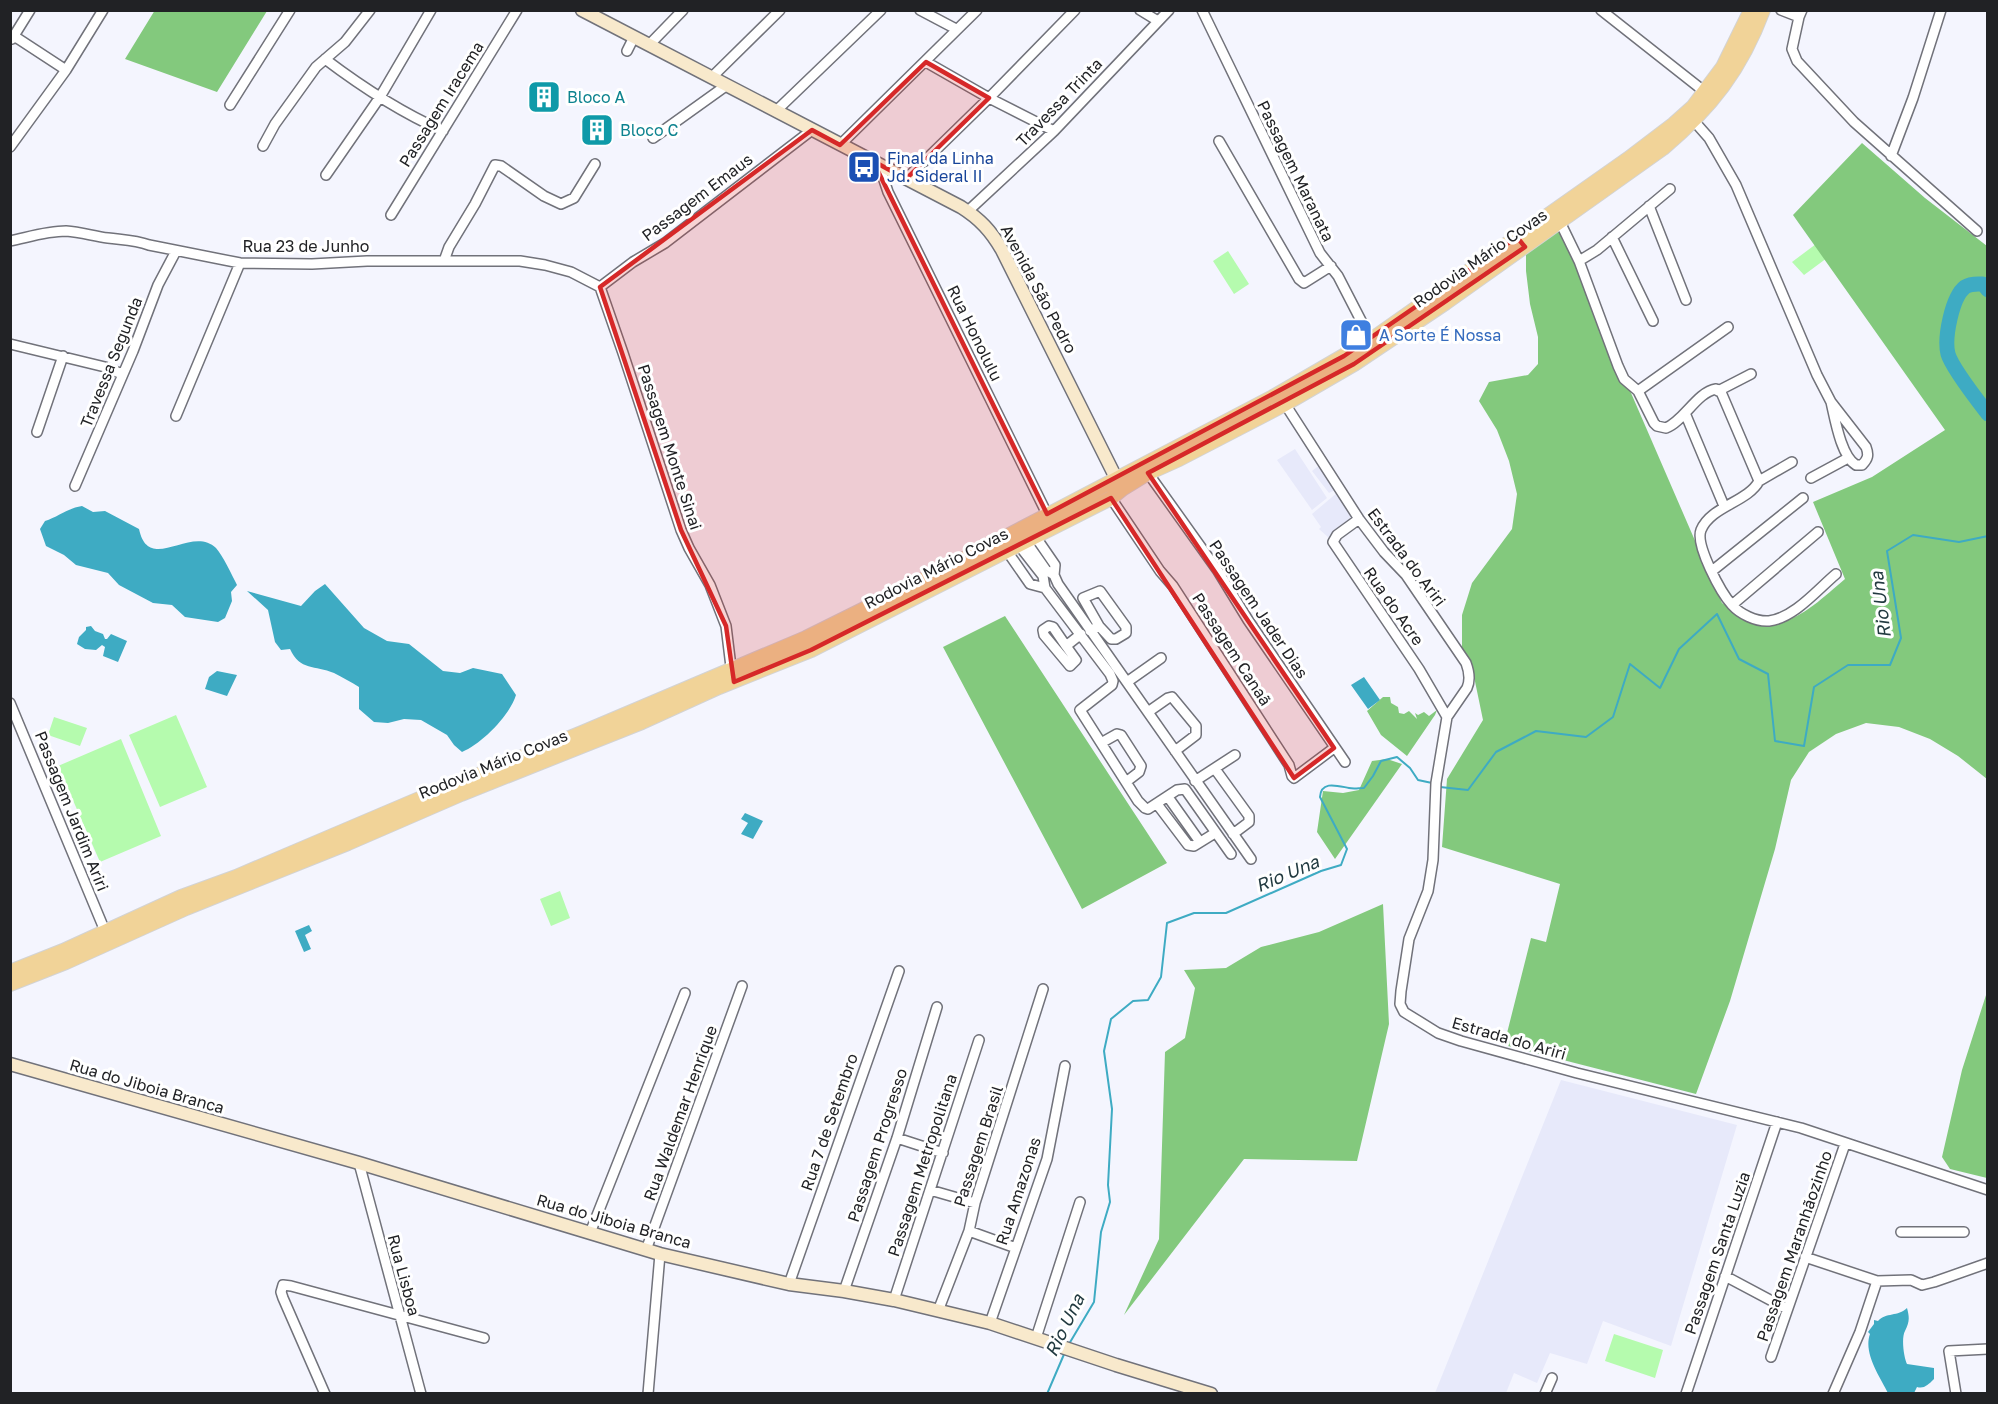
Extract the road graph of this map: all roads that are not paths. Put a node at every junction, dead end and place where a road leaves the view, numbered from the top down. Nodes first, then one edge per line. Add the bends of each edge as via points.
1 (30, 10) edge
2 (103, 10) edge
3 (290, 10) edge
4 (370, 10) edge
5 (430, 10) edge
6 (517, 10) edge
7 (683, 10) edge
8 (780, 10) edge
9 (881, 10) edge
10 (920, 10) edge
11 (977, 10) edge
12 (1075, 10) edge
13 (1140, 10) edge
14 (1169, 10) edge
15 (1202, 10) edge
16 (1601, 10) edge
17 (1751, 10) edge
18 (1764, 10) edge
19 (1781, 10) edge
20 (1941, 10) edge
21 (583, 11) edge
22 (1801, 14) edge
23 (1158, 21) junction
24 (956, 29) junction
25 (634, 37) junction
26 (12, 38) edge
27 (649, 45) junction
28 (627, 51) dead end
29 (325, 58) junction
30 (926, 62) junction
31 (66, 70) junction
32 (712, 77) junction
33 (727, 85) junction
34 (1706, 92) junction
35 (380, 97) junction
36 (989, 98) junction
37 (230, 105) dead end
38 (776, 111) junction
39 (1694, 121) junction
40 (812, 130) junction
41 (443, 131) junction
42 (1054, 131) junction
43 (653, 138) dead end
44 (1219, 141) dead end
45 (840, 145) junction
46 (263, 146) dead end
47 (10, 147) edge
48 (1891, 156) junction
49 (595, 164) dead end
50 (879, 165) junction
51 (326, 175) dead end
52 (906, 179) junction
53 (1670, 189) dead end
54 (1649, 206) junction
55 (968, 211) junction
56 (391, 215) dead end
57 (1560, 222) junction
58 (1977, 231) dead end
59 (1612, 237) junction
60 (10, 241) edge
61 (1521, 242) junction
62 (176, 251) junction
63 (444, 261) junction
64 (1579, 261) junction
65 (240, 263) junction
66 (1331, 266) junction
67 (600, 287) junction
68 (1686, 300) dead end
69 (1653, 321) dead end
70 (1728, 327) dead end
71 (1371, 340) junction
72 (10, 344) edge
73 (63, 356) junction
74 (122, 374) junction
75 (1751, 374) dead end
76 (1719, 390) junction
77 (1638, 391) junction
78 (1832, 402) junction
79 (1286, 404) junction
80 (1685, 413) junction
81 (176, 416) dead end
82 (37, 432) dead end
83 (1848, 458) junction
84 (1792, 462) dead end
85 (1148, 473) junction
86 (1811, 478) dead end
87 (1759, 481) junction
88 (75, 486) dead end
89 (1116, 488) junction
90 (1803, 498) dead end
91 (1724, 506) junction
92 (1047, 514) junction
93 (1359, 519) junction
94 (1818, 532) dead end
95 (1021, 543) junction
96 (1712, 571) junction
97 (1836, 574) dead end
98 (1044, 588) junction
99 (1732, 605) junction
100 (1090, 630) junction
101 (1066, 646) dead end
102 (1161, 658) dead end
103 (732, 676) junction
104 (717, 682) junction
105 (1126, 682) junction
106 (10, 703) edge
107 (1148, 712) junction
108 (1447, 717) junction
109 (1101, 743) junction
110 (1334, 748) junction
111 (1175, 751) junction
112 (1235, 754) dead end
113 (1345, 762) dead end
114 (1215, 769) junction
115 (1196, 781) junction
116 (1126, 782) junction
117 (1168, 797) junction
118 (1157, 804) junction
119 (1215, 832) junction
120 (1233, 834) junction
121 (1200, 842) junction
122 (1231, 854) dead end
123 (1251, 859) dead end
124 (105, 931) junction
125 (899, 971) dead end
126 (10, 972) edge
127 (10, 984) edge
128 (742, 986) dead end
129 (1043, 988) dead end
130 (685, 993) dead end
131 (937, 1007) dead end
132 (979, 1040) dead end
133 (10, 1064) edge
134 (1065, 1066) dead end
135 (1777, 1122) junction
136 (897, 1138) junction
137 (1845, 1144) junction
138 (943, 1153) junction
139 (359, 1163) junction
140 (930, 1190) junction
141 (1988, 1190) edge
142 (1080, 1202) dead end
143 (975, 1203) junction
144 (969, 1231) junction
145 (1901, 1232) dead end
146 (1964, 1232) dead end
147 (590, 1233) junction
148 (1016, 1248) junction
149 (646, 1250) junction
150 (660, 1254) junction
151 (1805, 1257) junction
152 (1988, 1263) edge
153 (1725, 1276) junction
154 (1877, 1281) junction
155 (789, 1284) junction
156 (844, 1291) junction
157 (894, 1300) junction
158 (1787, 1309) junction
159 (938, 1311) junction
160 (399, 1315) junction
161 (990, 1323) junction
162 (484, 1338) dead end
163 (1036, 1338) junction
164 (1988, 1349) edge
165 (1771, 1357) dead end
166 (1552, 1378) dead end
167 (325, 1394) edge
168 (421, 1394) edge
169 (648, 1394) edge
170 (1211, 1394) edge
171 (1545, 1394) edge
172 (1686, 1394) edge
173 (1833, 1394) edge
174 (1956, 1394) edge

1 - 26 street
2 - 31 street
3 - 37 street
4 - 29 street via 345,42
5 - 35 street
6 - 41 street, Passagem Iracema
7 - 27 street
8 - 32 street
9 - 38 street
10 - 24 street
11 - 24 street
12 - 36 street
13 - 23 street
14 - 23 street, Travessa Trinta
15 - 66 street, Passagem Maranata via 1317,248
16 - 34 street
17 - 34 main road, Rodovia Mário Covas via 1728,59
18 - 39 main road, Rodovia Mário Covas via 1733,73
19 - 22 street
20 - 48 street
21 - 25 main road, Avenida São Pedro
22 - 48 street via 1792,49 1797,61
23 - 42 street, Travessa Trinta
24 - 30 street
25 - 27 main road, Avenida São Pedro
25 - 28 street
26 - 31 street
27 - 32 main road, Avenida São Pedro
29 - 35 street
29 - 46 street
30 - 36 street
30 - 45 street
31 - 47 street
32 - 33 main road, Avenida São Pedro
33 - 38 main road, Avenida São Pedro
33 - 43 street
34 - 61 main road, Rodovia Mário Covas via 1667,129
35 - 41 street
35 - 51 street
36 - 42 street
36 - 52 street
38 - 40 main road, Avenida São Pedro
39 - 57 main road, Rodovia Mário Covas
39 - 78 street via 1729,171 1800,338
40 - 45 main road, Avenida São Pedro
40 - 67 street, Passagem Emaus via 665,243
41 - 56 street, Passagem Iracema
42 - 55 street, Travessa Trinta
44 - 66 street via 1299,279 1304,283
45 - 50 main road, Avenida São Pedro
48 - 58 street
49 - 63 street via 574,198 561,204 498,165 493,167
50 - 52 main road, Avenida São Pedro
50 - 92 street, Rua Honolulu via 900,219
52 - 55 main road, Avenida São Pedro
53 - 54 street
54 - 59 street
54 - 68 street
55 - 89 main road, Avenida São Pedro via 988,228 1002,250
57 - 61 main road, Rodovia Mário Covas
57 - 64 street
59 - 64 street
59 - 69 street
60 - 62 street, Rua 23 de Junho via 64,231 135,240
61 - 71 main road, Rodovia Mário Covas
61 - 79 main road, Rodovia Mário Covas via 1419,321
62 - 65 street, Rua 23 de Junho
62 - 74 street, Travessa Segunda
63 - 65 street, Rua 23 de Junho
63 - 67 street, Rua 23 de Junho via 509,260 545,265 571,272
64 - 77 street via 1618,366 1624,379
65 - 81 street
66 - 71 street, Passagem Maranata
67 - 103 street, Passagem Monte Sinai via 681,530 726,626
70 - 77 street
71 - 89 main road, Rodovia Mário Covas
72 - 73 street
73 - 74 street
73 - 82 street
74 - 88 street, Travessa Segunda
75 - 76 street
76 - 80 street via 1707,392
76 - 87 street
77 - 80 street via 1651,418 1661,428 1670,426
78 - 83 street
78 - 83 street via 1868,454 1862,465
79 - 85 main road, Rodovia Mário Covas
79 - 93 street, Estrada do Ariri
80 - 91 street
83 - 86 street
84 - 87 street
85 - 89 main road, Rodovia Mário Covas
85 - 110 street, Passagem Jader Dias via 1218,571
87 - 91 street via 1753,490
89 - 92 main road, Rodovia Mário Covas
89 - 95 main road, Rodovia Mário Covas
89 - 110 street, Passagem Canaã via 1160,571 1289,765 1292,776
90 - 96 street
91 - 96 street via 1700,533
92 - 103 main road, Rodovia Mário Covas
93 - 108 street, Estrada do Ariri via 1406,574 1466,663 1469,683
93 - 108 street, Rua do Acre via 1333,542
94 - 99 street
95 - 98 street via 1043,576
95 - 98 street via 1030,584
95 - 100 street via 1054,575
95 - 103 main road, Rodovia Mário Covas via 812,650
96 - 99 street
97 - 99 street via 1795,609 1768,621 1742,613
98 - 100 street
100 - 100 street via 1111,639 1127,630 1100,591 1083,598
100 - 101 street
100 - 105 street
100 - 109 street via 1113,681 1080,710
102 - 105 street
103 - 104 main road, Rodovia Mário Covas
104 - 124 main road, Rodovia Mário Covas via 424,796
104 - 127 main road, Rodovia Mário Covas via 642,722
105 - 107 street
106 - 124 street, Passagem Jardim Ariri
107 - 111 street
107 - 111 street via 1173,697 1196,726 1196,735
108 - 135 street, Estrada do Ariri via 1436,783 1428,891 1409,939 1400,1004 1404,1012 1438,1033 1461,1041
109 - 116 street
109 - 116 street via 1121,735 1136,758 1140,770
110 - 113 street, Passagem Jader Dias
111 - 115 street
112 - 114 street
114 - 115 street
114 - 120 street via 1249,816 1249,822
115 - 120 street
116 - 118 street via 1145,808
117 - 118 street
117 - 119 street via 1185,789
117 - 121 street
118 - 121 street via 1188,845
119 - 121 street
119 - 122 street
120 - 123 street
124 - 126 main road, Rodovia Mário Covas
125 - 155 street, Rua 7 de Setembro
128 - 149 street, Rua Waldemar Henrique
129 - 143 street, Passagem Brasil
130 - 147 street
131 - 136 street, Passagem Progresso
132 - 138 street, Passagem Metropolitana
133 - 139 main road, Rua do Jiboia Branca
134 - 148 street, Rua Amazonas via 1047,1159
135 - 137 street, Estrada do Ariri
135 - 153 street, Passagem Santa Luzia
136 - 138 street
136 - 156 street, Passagem Progresso
137 - 141 street, Estrada do Ariri
137 - 151 street, Passagem Maranhãozinho
138 - 140 street, Passagem Metropolitana
139 - 147 main road, Rua do Jiboia Branca
139 - 160 street, Rua Lisboa
140 - 143 street
140 - 157 street, Passagem Metropolitana
142 - 163 street
143 - 144 street, Passagem Brasil
144 - 148 street
144 - 159 street, Passagem Brasil
145 - 146 street
147 - 149 main road, Rua do Jiboia Branca
148 - 161 street, Rua Amazonas
149 - 150 main road, Rua do Jiboia Branca
150 - 155 main road, Rua do Jiboia Branca
150 - 169 street
151 - 154 street
151 - 158 street, Passagem Maranhãozinho
152 - 154 street via 1922,1285 1911,1280
153 - 158 street
153 - 172 street, Passagem Santa Luzia
154 - 173 street via 1857,1341
155 - 156 main road, Rua do Jiboia Branca
156 - 157 main road, Rua do Jiboia Branca
157 - 159 main road, Rua do Jiboia Branca
158 - 165 street, Passagem Maranhãozinho
159 - 161 main road, Rua do Jiboia Branca
160 - 162 street
160 - 167 street via 283,1286 283,1298
160 - 168 street, Rua Lisboa
161 - 163 main road, Rua do Jiboia Branca
163 - 170 main road, Rua do Jiboia Branca
164 - 174 street via 1949,1351
166 - 171 street

